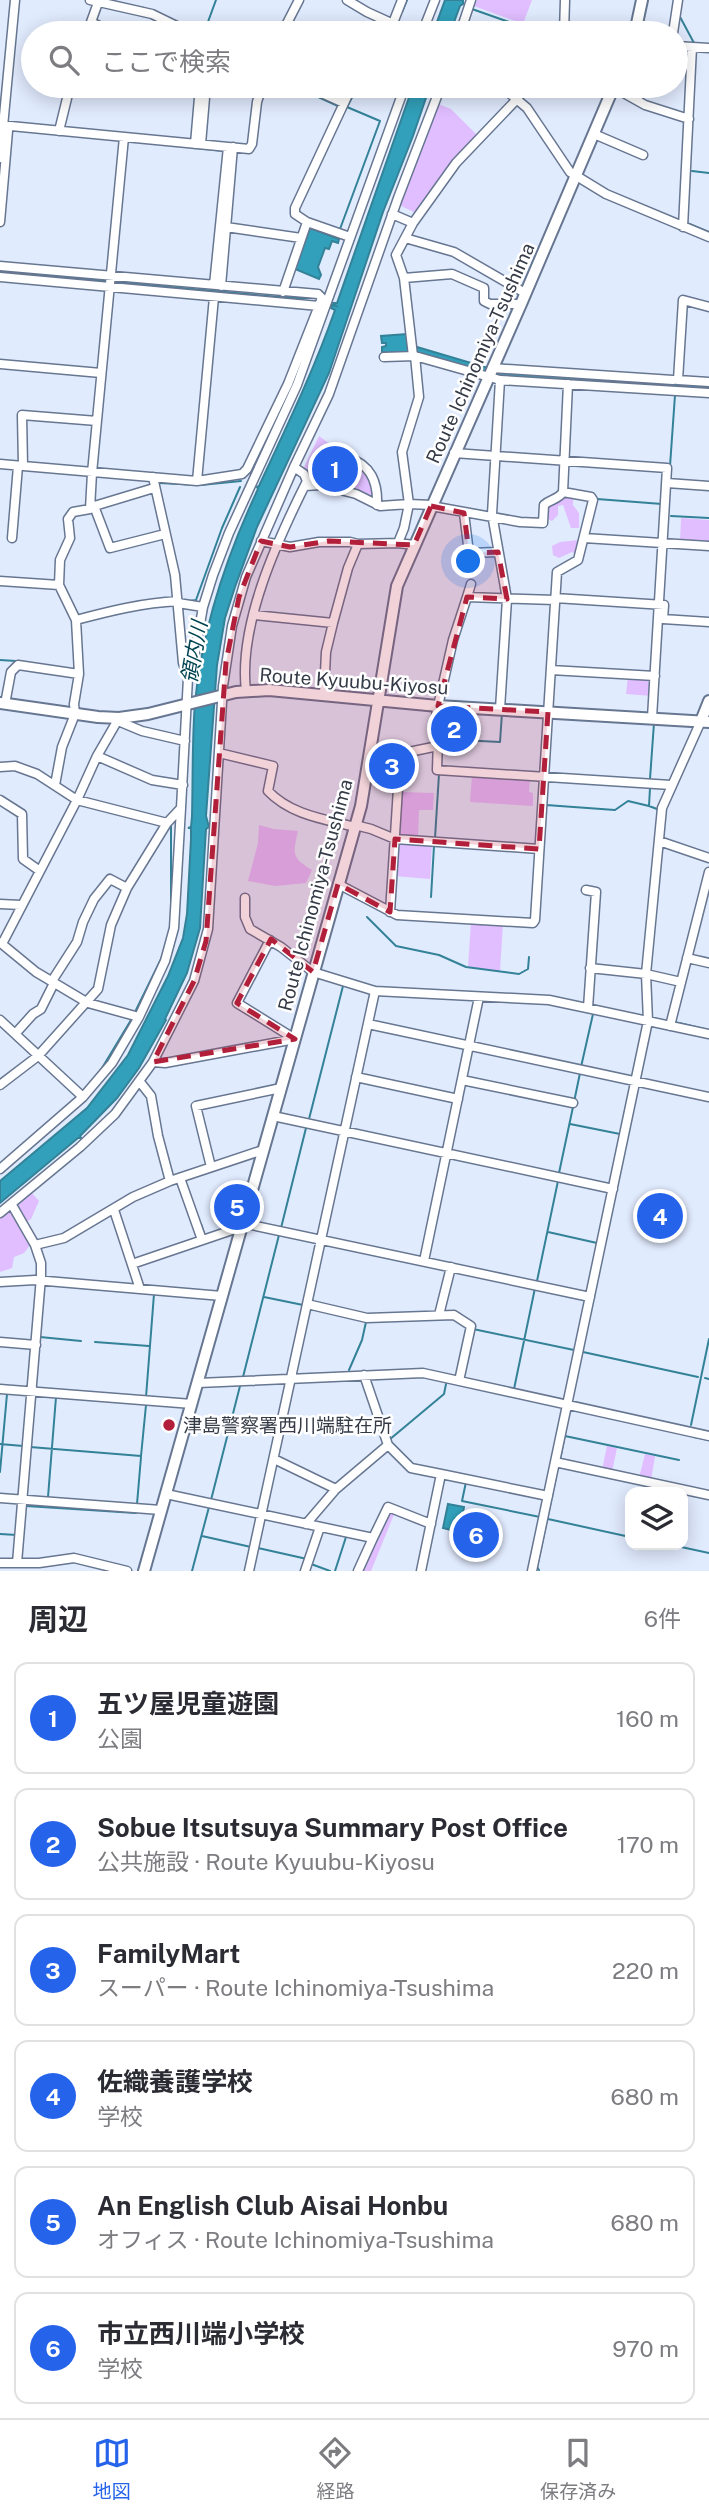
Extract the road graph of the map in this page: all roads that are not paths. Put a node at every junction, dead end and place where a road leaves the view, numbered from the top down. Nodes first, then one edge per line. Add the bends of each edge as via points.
1 (15, 0) edge
2 (299, 0) edge
3 (346, 0) edge
4 (402, 0) edge
5 (435, 0) edge
6 (471, 0) edge
7 (565, 0) edge
8 (642, 0) edge
9 (678, 0) edge
10 (96, 1) edge
11 (384, 20) joint
12 (91, 21) edge
13 (166, 21) edge
14 (288, 21) edge
15 (387, 21) edge
16 (394, 21) edge
17 (427, 21) edge
18 (464, 21) edge
19 (564, 21) edge
20 (638, 21) edge
21 (675, 21) edge
22 (688, 47) edge
23 (692, 47) junction
24 (709, 48) edge
25 (68, 98) edge
26 (200, 98) edge
27 (204, 98) edge
28 (258, 98) edge
29 (333, 98) edge
30 (346, 98) edge
31 (401, 98) edge
32 (436, 98) edge
33 (518, 98) joint
34 (608, 98) edge
35 (634, 98) edge
36 (637, 100) joint
37 (344, 103) junction
38 (689, 119) junction
39 (4, 125) edge
40 (59, 131) junction
41 (594, 134) junction
42 (124, 137) junction
43 (198, 144) junction
44 (230, 147) junction
45 (643, 155) dead end
46 (0, 158) edge
47 (576, 176) junction
48 (392, 214) junction
49 (0, 222) edge
50 (307, 222) junction
51 (413, 223) junction
52 (683, 226) junction
53 (226, 227) junction
54 (350, 237) junction
55 (709, 237) edge
56 (301, 238) junction
57 (405, 238) junction
58 (0, 266) edge
59 (0, 276) edge
60 (111, 276) junction
61 (404, 278) junction
62 (218, 286) junction
63 (110, 287) junction
64 (283, 292) junction
65 (217, 297) junction
66 (523, 299) junction
67 (709, 305) edge
68 (319, 306) junction
69 (413, 353) junction
70 (384, 357) dead end
71 (0, 364) edge
72 (490, 372) junction
73 (102, 373) junction
74 (500, 380) junction
75 (674, 381) junction
76 (709, 382) edge
77 (568, 384) junction
78 (709, 393) edge
79 (97, 421) junction
80 (454, 453) junction
81 (495, 456) junction
82 (348, 458) dead end
83 (565, 460) junction
84 (0, 464) edge
85 (20, 466) junction
86 (294, 467) junction
87 (92, 473) junction
88 (153, 477) junction
89 (200, 481) junction
90 (667, 484) junction
91 (305, 486) junction
92 (709, 486) edge
93 (154, 488) junction
94 (564, 492) junction
95 (409, 504) junction
96 (377, 505) junction
97 (432, 505) junction
98 (92, 506) junction
99 (464, 513) junction
100 (492, 516) junction
101 (165, 534) junction
102 (12, 538) dead end
103 (584, 538) junction
104 (261, 541) junction
105 (398, 542) junction
106 (663, 543) junction
107 (358, 544) junction
108 (277, 545) junction
109 (414, 545) junction
110 (709, 546) edge
111 (498, 552) junction
112 (0, 581) edge
113 (59, 584) junction
114 (471, 584) dead end
115 (467, 597) junction
116 (507, 599) junction
117 (555, 599) junction
118 (178, 602) junction
119 (660, 604) junction
120 (203, 607) junction
121 (254, 615) junction
122 (76, 620) junction
123 (709, 622) edge
124 (332, 623) junction
125 (551, 670) junction
126 (79, 674) junction
127 (655, 677) junction
128 (188, 678) junction
129 (246, 691) junction
130 (324, 694) junction
131 (221, 696) junction
132 (378, 701) junction
133 (709, 701) edge
134 (2, 703) edge
135 (187, 704) junction
136 (438, 706) junction
137 (500, 709) junction
138 (548, 712) junction
139 (75, 714) junction
140 (652, 718) junction
141 (119, 719) junction
142 (705, 722) edge
143 (185, 741) junction
144 (438, 746) junction
145 (219, 753) junction
146 (369, 753) junction
147 (404, 753) junction
148 (97, 755) junction
149 (0, 767) edge
150 (544, 777) junction
151 (55, 785) junction
152 (183, 785) junction
153 (671, 785) junction
154 (0, 800) edge
155 (77, 800) junction
156 (181, 808) junction
157 (167, 823) junction
158 (355, 826) junction
159 (395, 839) junction
160 (659, 841) junction
161 (539, 849) junction
162 (709, 858) edge
163 (40, 871) junction
164 (709, 872) edge
165 (338, 884) junction
166 (127, 888) junction
167 (707, 889) edge
168 (586, 890) dead end
169 (244, 898) dead end
170 (0, 904) edge
171 (20, 905) junction
172 (390, 912) junction
173 (270, 940) junction
174 (1, 943) edge
175 (687, 958) junction
176 (709, 963) edge
177 (590, 968) junction
178 (313, 972) junction
179 (646, 975) junction
180 (53, 982) junction
181 (681, 982) junction
182 (375, 991) junction
183 (479, 997) junction
184 (88, 1003) junction
185 (588, 1008) junction
186 (139, 1017) junction
187 (0, 1020) edge
188 (648, 1021) junction
189 (368, 1024) junction
190 (670, 1026) junction
191 (15, 1034) junction
192 (709, 1034) edge
193 (295, 1039) junction
194 (469, 1045) junction
195 (38, 1056) junction
196 (153, 1062) junction
197 (356, 1077) junction
198 (462, 1080) junction
199 (140, 1082) junction
200 (636, 1082) junction
201 (0, 1085) edge
202 (281, 1088) junction
203 (83, 1097) junction
204 (709, 1097) edge
205 (458, 1099) junction
206 (573, 1103) dead end
207 (273, 1116) junction
208 (344, 1131) junction
209 (263, 1150) junction
210 (446, 1153) junction
211 (211, 1167) junction
212 (0, 1169) edge
213 (180, 1178) junction
214 (170, 1181) junction
215 (613, 1189) junction
216 (12, 1205) junction
217 (114, 1210) junction
218 (0, 1213) edge
219 (242, 1225) junction
220 (321, 1239) junction
221 (202, 1240) junction
222 (35, 1245) junction
223 (424, 1261) junction
224 (132, 1264) junction
225 (451, 1267) junction
226 (0, 1282) edge
227 (41, 1282) junction
228 (140, 1289) junction
229 (222, 1296) junction
230 (590, 1297) junction
231 (307, 1304) junction
232 (439, 1315) junction
233 (0, 1342) edge
234 (36, 1345) junction
235 (364, 1375) junction
236 (291, 1378) junction
237 (459, 1381) junction
238 (198, 1383) junction
239 (0, 1389) edge
240 (32, 1392) junction
241 (192, 1404) junction
242 (567, 1406) junction
243 (709, 1436) edge
244 (388, 1445) junction
245 (274, 1459) junction
246 (555, 1462) junction
247 (441, 1474) junction
248 (336, 1489) junction
249 (166, 1494) junction
250 (709, 1495) edge
251 (548, 1496) junction
252 (0, 1498) edge
253 (23, 1499) junction
254 (161, 1510) junction
255 (262, 1514) junction
256 (306, 1524) junction
257 (431, 1524) junction
258 (320, 1527) junction
259 (373, 1538) junction
260 (0, 1563) edge
261 (17, 1563) junction
262 (127, 1571) edge
263 (144, 1571) edge
264 (249, 1571) edge
265 (305, 1571) edge
266 (358, 1571) edge
267 (421, 1571) edge
268 (532, 1571) edge

1 - 39 street
2 - 14 street
3 - 11 street
4 - 16 street
5 - 17 street
6 - 18 street
7 - 19 street
8 - 20 main road
9 - 21 street
10 - 12 street
10 - 13 street
11 - 15 street
22 - 23 street
23 - 24 street
23 - 38 street
25 - 40 street
26 - 43 street
27 - 43 street
28 - 44 street via 253,144 249,149
29 - 37 street
30 - 37 street
31 - 54 street
32 - 48 street
33 - 47 street
33 - 51 street via 456,163
34 - 41 main road, Route Ichinomiya-Tsushima
35 - 36 street
36 - 38 street
37 - 50 street via 295,208 295,214
38 - 52 street
39 - 40 street
39 - 46 street
39 - 49 street
40 - 42 street
41 - 45 street
41 - 47 main road, Route Ichinomiya-Tsushima
42 - 43 street
42 - 60 street
43 - 44 street
44 - 53 street
44 - 62 street
47 - 52 street via 606,194
47 - 66 main road, Route Ichinomiya-Tsushima
48 - 51 street
48 - 86 street via 332,387
50 - 54 street
50 - 56 street
51 - 57 street
52 - 55 street
53 - 56 street
53 - 62 street
54 - 120 street via 297,385 229,533
56 - 64 street
57 - 61 street via 396,259
57 - 66 street via 454,252
58 - 60 street
59 - 63 street
60 - 62 street
60 - 63 street
61 - 66 street via 452,274 484,288 484,301 491,304
61 - 69 street
62 - 64 street
63 - 65 street
63 - 73 street
64 - 68 street via 318,294 322,298
65 - 68 street
65 - 89 street
66 - 72 main road, Route Ichinomiya-Tsushima
67 - 75 street via 679,294
68 - 89 street via 247,469 238,475
69 - 70 street
69 - 72 street
69 - 95 street via 419,397 402,452
71 - 73 street
72 - 74 street
72 - 75 street
72 - 80 main road, Route Ichinomiya-Tsushima
73 - 79 street
74 - 77 street
74 - 81 street
75 - 76 street
75 - 77 street
75 - 78 street
77 - 83 street
79 - 85 street via 22,415
79 - 87 street
80 - 81 street
80 - 97 main road, Route Ichinomiya-Tsushima
81 - 83 street
81 - 100 street
82 - 96 street via 371,471
83 - 90 street via 665,467
83 - 94 street
84 - 85 street
85 - 87 street
85 - 102 street
86 - 91 street via 304,474
86 - 104 street
87 - 88 street
87 - 98 street
88 - 89 street
88 - 93 street
90 - 92 street
90 - 106 street
91 - 96 street via 356,494
91 - 108 street
93 - 98 street
93 - 101 street
94 - 100 street via 544,505 544,523
94 - 103 street via 593,499
95 - 96 street
95 - 97 street
95 - 105 street
97 - 99 street
97 - 109 main road, Route Ichinomiya-Tsushima
98 - 101 street via 110,548
98 - 113 street via 73,512 68,519 70,538 60,560
99 - 100 street
99 - 111 street via 468,553
100 - 111 street
101 - 118 street
103 - 106 street
103 - 117 street via 578,560 557,572
104 - 108 street
104 - 131 street via 239,597
105 - 107 street
105 - 109 street
106 - 110 street
106 - 119 street
107 - 108 street
107 - 124 street
108 - 121 street
109 - 132 main road, Route Ichinomiya-Tsushima via 397,586
111 - 116 street
112 - 113 street
113 - 122 street
114 - 115 street
115 - 116 street
115 - 136 street
116 - 117 street
116 - 137 street
117 - 119 street
117 - 125 street
118 - 120 street
118 - 122 street via 118,608
118 - 128 street
119 - 123 street via 664,605 663,619
119 - 127 street
120 - 128 street
121 - 124 street
121 - 129 street
122 - 126 street
124 - 130 street
125 - 127 street
125 - 138 street
126 - 134 street via 18,665 11,672
126 - 139 street
127 - 140 street
128 - 135 street
129 - 130 main road, Route Kyuubu-Kiyosu
129 - 131 main road, Route Kyuubu-Kiyosu
130 - 132 main road, Route Kyuubu-Kiyosu
131 - 135 main road, Route Kyuubu-Kiyosu
131 - 145 street
132 - 136 main road, Route Kyuubu-Kiyosu
132 - 146 main road, Route Ichinomiya-Tsushima
133 - 142 main road
134 - 139 main road, Route Kyuubu-Kiyosu
135 - 141 main road, Route Kyuubu-Kiyosu
135 - 143 street
136 - 137 main road, Route Kyuubu-Kiyosu
136 - 144 street
137 - 138 main road, Route Kyuubu-Kiyosu
138 - 140 main road, Route Kyuubu-Kiyosu
138 - 150 street
139 - 141 main road, Route Kyuubu-Kiyosu
139 - 151 street via 62,747
140 - 142 main road, Route Kyuubu-Kiyosu
141 - 143 street via 142,731
141 - 148 street
142 - 153 street
143 - 152 street
144 - 147 street
144 - 150 street via 437,770
145 - 158 street via 273,766 268,791 282,805
145 - 196 street via 206,941 194,981
146 - 147 street
146 - 158 main road, Route Ichinomiya-Tsushima
147 - 159 street
148 - 152 street via 152,780
148 - 155 street
149 - 151 street via 15,766
150 - 153 street
150 - 161 street
151 - 155 street
152 - 156 street
153 - 160 street via 663,804
154 - 163 street via 22,814 23,859
155 - 157 street
155 - 163 street
156 - 157 street
156 - 186 street via 173,935
157 - 166 street
158 - 159 street
158 - 165 main road, Route Ichinomiya-Tsushima
159 - 161 street
159 - 172 street
160 - 162 street
160 - 179 street
161 - 172 street via 533,923
163 - 171 street
164 - 167 street
165 - 172 street
165 - 178 main road, Route Ichinomiya-Tsushima
166 - 180 street via 110,879 102,889
166 - 184 street via 110,925 98,989
167 - 175 street
168 - 177 street via 596,892
169 - 173 street via 250,929
170 - 171 street
171 - 174 street
173 - 178 street
173 - 193 street via 237,1003
174 - 180 street
175 - 176 street
175 - 181 street
177 - 179 street
177 - 185 street
178 - 182 street
178 - 193 main road, Route Ichinomiya-Tsushima
179 - 181 street
179 - 188 street
180 - 184 street
180 - 191 street via 41,1009
181 - 190 street
182 - 183 street
182 - 189 street
183 - 185 street via 549,1000
183 - 194 street
184 - 186 street
184 - 195 street
185 - 188 street
186 - 203 street via 112,1063
187 - 191 street
188 - 190 street
188 - 200 street
189 - 194 street
189 - 197 street
190 - 192 street
191 - 195 street
193 - 196 street
193 - 202 main road, Route Ichinomiya-Tsushima
194 - 198 street
194 - 200 street
195 - 201 street
195 - 203 street
196 - 199 street
197 - 205 street
197 - 208 street
198 - 205 street
198 - 206 street
199 - 214 street via 151,1096
199 - 216 street via 100,1130
200 - 204 street
200 - 215 street
202 - 207 main road, Route Ichinomiya-Tsushima
202 - 211 street via 196,1106
203 - 212 street
205 - 210 street
207 - 208 street
207 - 209 main road, Route Ichinomiya-Tsushima
208 - 210 street
208 - 220 street
209 - 211 street
209 - 219 main road, Route Ichinomiya-Tsushima
210 - 215 street
210 - 223 street
211 - 213 street
213 - 214 street
213 - 221 street
214 - 217 street
215 - 230 street
216 - 218 street
216 - 222 street
217 - 222 street via 64,1238
217 - 224 street
219 - 220 street
219 - 221 street
219 - 229 main road, Route Ichinomiya-Tsushima
220 - 223 street
220 - 231 street
221 - 224 street
222 - 227 street
223 - 225 street
224 - 228 street
225 - 230 street
225 - 232 street
226 - 227 street
227 - 228 street
227 - 234 street
228 - 229 street
229 - 238 main road, Route Ichinomiya-Tsushima
230 - 242 street
231 - 232 street via 367,1318
231 - 236 street
232 - 237 street via 457,1315 471,1326
233 - 234 street
234 - 240 street
235 - 236 street
235 - 237 street via 412,1373
235 - 244 street
236 - 238 street
236 - 245 street
237 - 242 street
238 - 241 main road, Route Ichinomiya-Tsushima
239 - 240 street
240 - 241 street
240 - 253 street
241 - 249 main road, Route Ichinomiya-Tsushima
242 - 243 street
242 - 246 street
244 - 247 street via 411,1468
244 - 248 street
245 - 248 street
245 - 255 street
246 - 250 street
246 - 251 street
247 - 251 street
247 - 257 street
248 - 256 street
249 - 254 main road, Route Ichinomiya-Tsushima
249 - 255 street
251 - 268 street
252 - 253 street
253 - 254 street
253 - 261 street
254 - 263 main road, Route Ichinomiya-Tsushima
255 - 256 street
255 - 264 street
256 - 258 street
257 - 259 street via 388,1507
257 - 267 street
258 - 259 street
258 - 265 street
259 - 266 street
260 - 261 street
261 - 262 street via 74,1558

